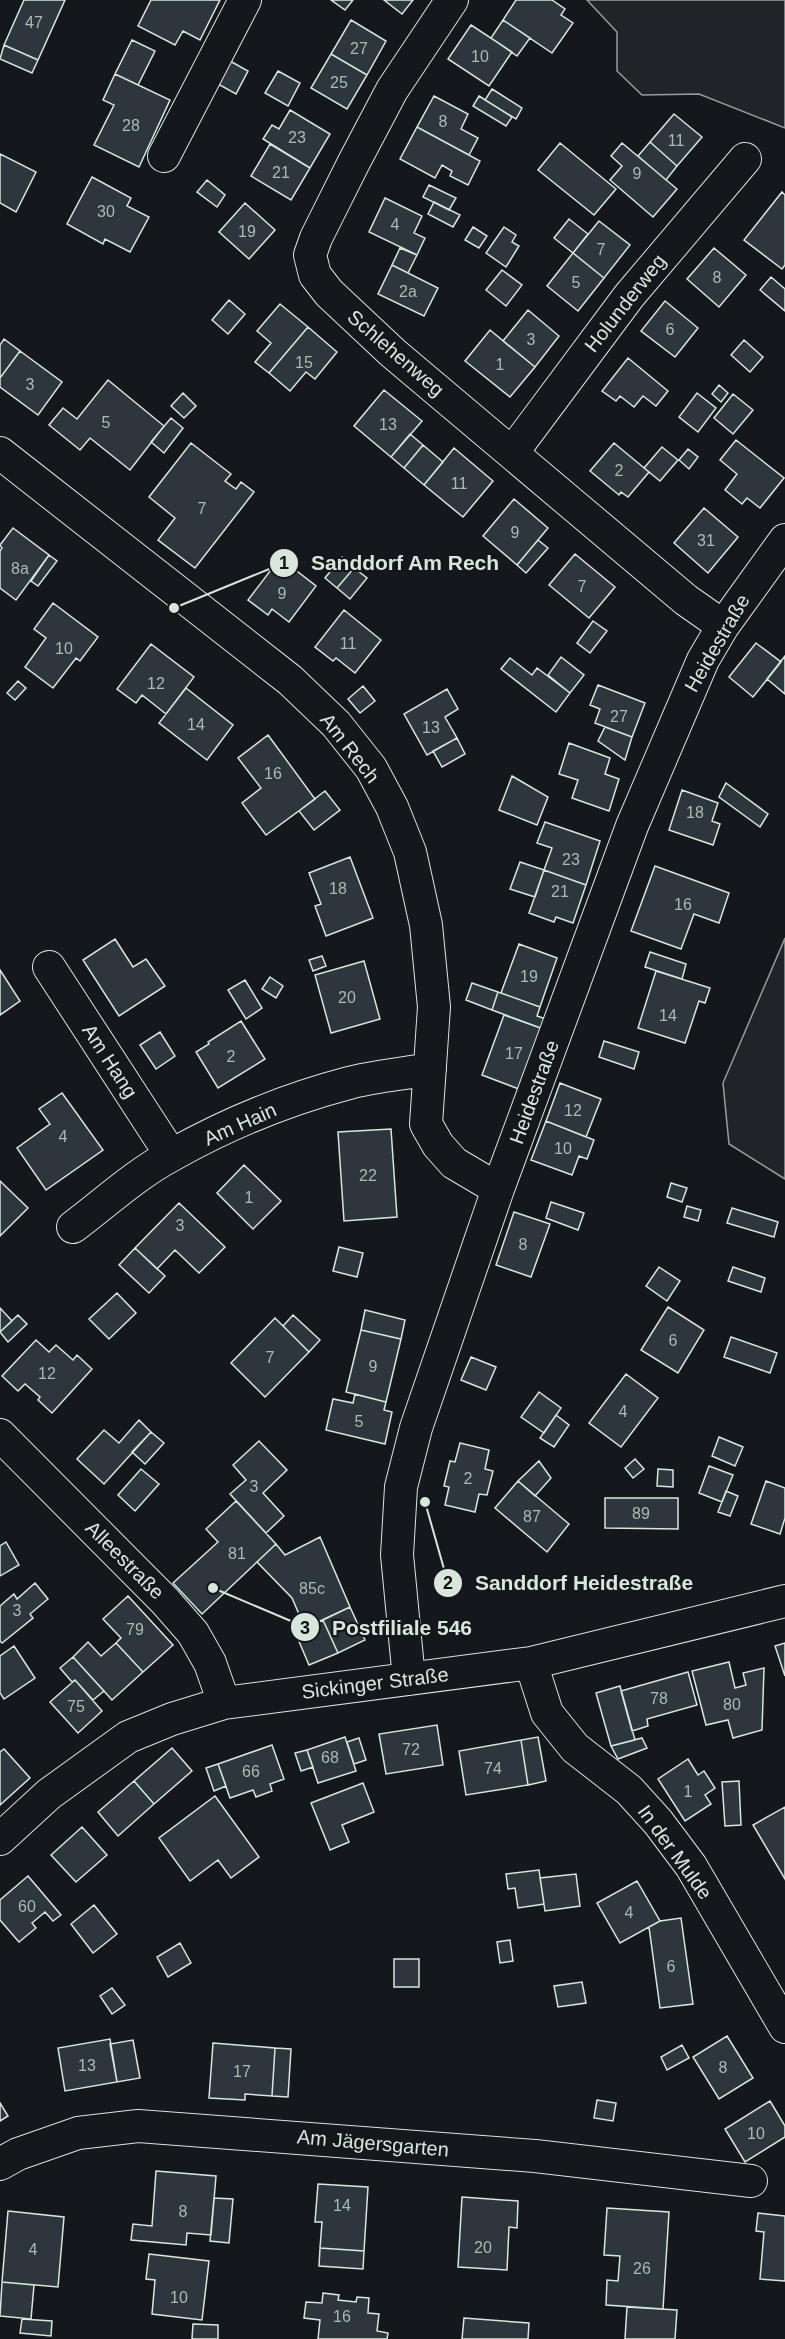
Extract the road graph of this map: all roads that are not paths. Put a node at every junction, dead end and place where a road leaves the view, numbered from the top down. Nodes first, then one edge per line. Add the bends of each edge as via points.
1 (245, 0) edge
2 (452, 0) edge
3 (165, 156) dead end
4 (745, 159) dead end
5 (0, 453) edge
6 (512, 453) junction
7 (785, 540) edge
8 (723, 626) junction
9 (49, 967) dead end
10 (430, 1069) junction
11 (171, 1155) junction
12 (498, 1189) junction
13 (73, 1227) dead end
14 (0, 1435) edge
15 (785, 1601) edge
16 (531, 1663) junction
17 (409, 1679) junction
18 (224, 1703) junction
19 (0, 1839) edge
20 (785, 2027) edge
21 (0, 2164) edge
22 (750, 2181) dead end

1 - 3 street
2 - 6 street, Schlehenweg via 392,90 310,255 315,275 329,293 393,353
4 - 6 street, Holunderweg via 629,296
5 - 10 street, Am Rech via 290,681 336,724 371,768 410,852 426,925 434,1007
6 - 8 street, Schlehenweg via 686,600
7 - 8 street, Heidestraße
8 - 12 street, Heidestraße via 693,681 632,826
9 - 11 street, Am Hang
10 - 11 street, Am Hain via 351,1082 297,1099
10 - 12 street, Am Rech via 426,1124 454,1163
11 - 13 street, Am Hain
12 - 17 street, Heidestraße via 416,1428 402,1487 397,1555
14 - 18 street, Alleestraße via 193,1634 210,1663
15 - 16 street, Sickinger Straße
16 - 17 street, Sickinger Straße
16 - 20 street, In der Mulde via 547,1713 575,1748 629,1790 658,1822 691,1866
17 - 18 street, Sickinger Straße
18 - 19 street, Sickinger Straße via 128,1737 49,1794
21 - 22 street, Am Jägersgarten via 78,2133 138,2126 535,2156

